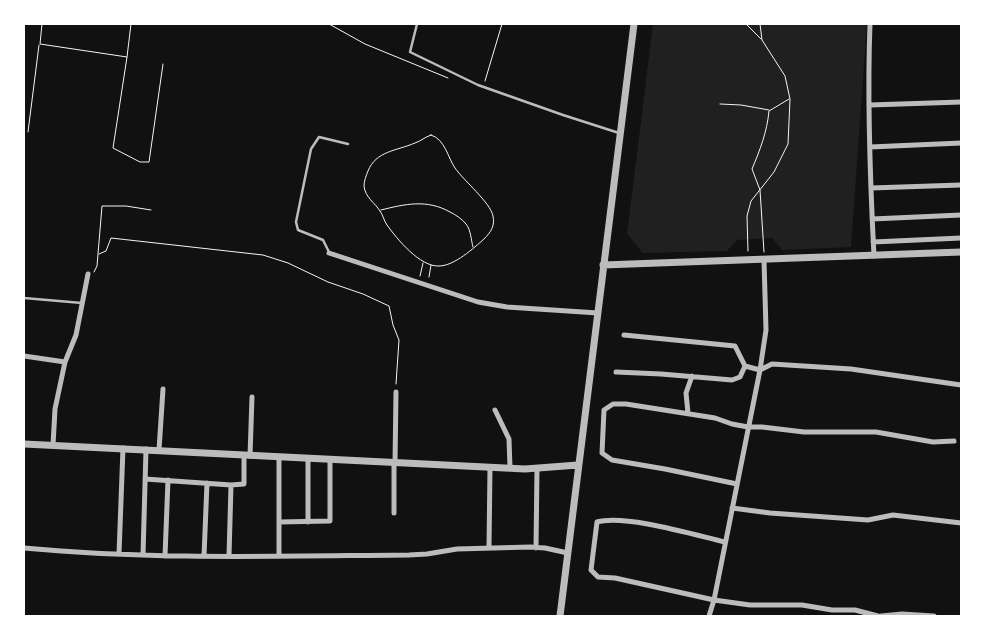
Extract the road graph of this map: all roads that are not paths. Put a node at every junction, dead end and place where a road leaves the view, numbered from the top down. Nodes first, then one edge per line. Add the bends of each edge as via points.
1 (417, 24) edge
2 (634, 24) edge
3 (870, 24) edge
4 (961, 102) edge
5 (870, 105) junction
6 (620, 133) junction
7 (961, 143) edge
8 (348, 144) dead end
9 (870, 148) junction
10 (961, 185) edge
11 (871, 188) junction
12 (961, 215) edge
13 (872, 219) junction
14 (961, 238) edge
15 (873, 242) junction
16 (961, 252) edge
17 (329, 254) joint
18 (874, 256) junction
19 (764, 260) junction
20 (603, 265) junction
21 (88, 274) road end
22 (24, 298) edge
23 (82, 303) junction
24 (598, 313) junction
25 (624, 335) dead end
26 (24, 356) edge
27 (66, 362) junction
28 (745, 366) junction
29 (760, 370) junction
30 (616, 372) dead end
31 (692, 376) junction
32 (961, 385) edge
33 (163, 389) dead end
34 (396, 392) road end
35 (252, 397) dead end
36 (495, 410) dead end
37 (688, 413) junction
38 (748, 427) junction
39 (954, 441) dead end
40 (24, 444) edge
41 (53, 445) junction
42 (122, 448) junction
43 (146, 450) junction
44 (159, 450) junction
45 (247, 456) junction
46 (279, 457) junction
47 (308, 459) junction
48 (330, 460) junction
49 (394, 463) junction
50 (578, 465) junction
51 (490, 467) junction
52 (510, 468) junction
53 (537, 468) junction
54 (145, 478) junction
55 (168, 480) junction
56 (207, 483) junction
57 (737, 484) junction
58 (231, 485) junction
59 (732, 508) junction
60 (394, 513) dead end
61 (279, 522) junction
62 (308, 522) junction
63 (961, 523) edge
64 (725, 542) junction
65 (24, 548) edge
66 (489, 548) junction
67 (536, 548) junction
68 (568, 553) junction
69 (119, 554) junction
70 (143, 555) junction
71 (165, 556) junction
72 (204, 556) junction
73 (228, 556) junction
74 (279, 556) junction
75 (714, 600) junction
76 (560, 616) edge
77 (709, 616) edge
78 (880, 616) edge
79 (934, 616) edge

1 - 6 lane via 410,52 484,87
2 - 6 street
3 - 5 street
4 - 5 street
5 - 9 street
6 - 20 street
7 - 9 street
8 - 17 lane via 318,137 311,150 296,222 298,230 323,240
9 - 11 street
10 - 11 street
11 - 13 street
12 - 13 street
13 - 15 street
14 - 15 street
15 - 18 street
16 - 18 street
17 - 24 street via 478,302
18 - 19 street
19 - 20 street
19 - 29 street via 766,330
20 - 24 street
21 - 23 street
22 - 23 lane
23 - 27 street via 76,335
24 - 50 street
25 - 28 street via 735,346
26 - 27 street
27 - 41 street via 55,409
28 - 29 street
28 - 31 street via 740,376 732,380
29 - 32 street via 772,364 852,369
29 - 38 street
30 - 31 street
31 - 37 street via 686,393
33 - 44 street
34 - 49 street
35 - 45 street
36 - 52 street via 509,439
37 - 38 street
37 - 57 street via 613,404 604,410 602,453 612,460
38 - 39 street via 804,432 876,432 933,442
38 - 57 street
40 - 41 street
41 - 42 street
42 - 43 street
42 - 69 street
43 - 44 street
43 - 54 street
44 - 45 street
45 - 46 street
45 - 58 street via 244,484
46 - 47 street
46 - 61 street
47 - 48 street
47 - 62 street
48 - 49 street
48 - 62 street via 330,521
49 - 51 street
49 - 60 street
50 - 53 street
50 - 68 street
51 - 52 street
51 - 66 street
52 - 53 street
53 - 67 street
54 - 55 street
54 - 70 street
55 - 56 street
55 - 71 street
56 - 58 street
56 - 72 street
57 - 59 street
58 - 73 street
59 - 63 street via 868,520 893,515
59 - 64 street
61 - 62 street
61 - 74 street
64 - 75 street
64 - 75 street via 642,523 597,522 591,570 598,577
65 - 69 street
66 - 67 street
66 - 74 street via 428,554
67 - 68 street
68 - 76 street
69 - 70 street
70 - 71 street
71 - 72 street
72 - 73 street
73 - 74 street
75 - 77 street
75 - 78 street via 855,610
78 - 79 street

